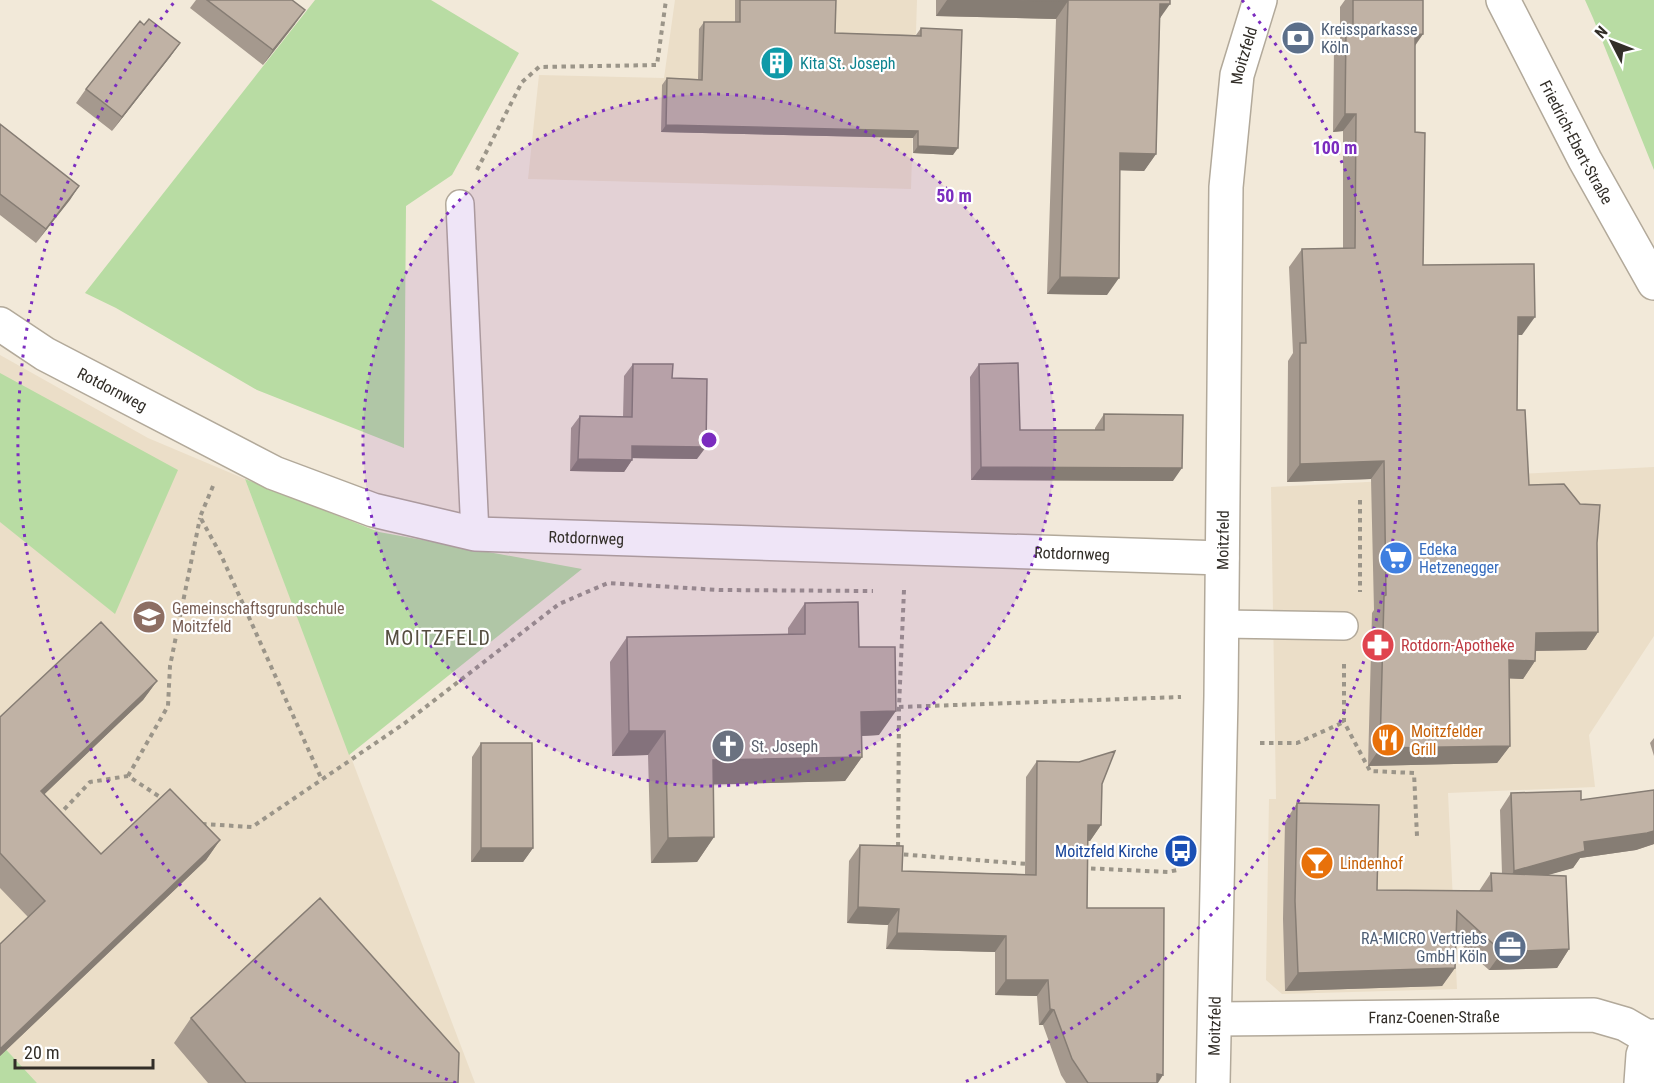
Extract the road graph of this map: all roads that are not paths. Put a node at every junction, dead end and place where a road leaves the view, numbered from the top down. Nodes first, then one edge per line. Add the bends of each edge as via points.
1 (1260, 0) edge
2 (1503, 0) edge
3 (460, 204) road end
4 (1654, 284) edge
5 (0, 324) edge
6 (475, 534) junction
7 (1222, 558) junction
8 (1221, 624) junction
9 (1344, 626) dead end
10 (1215, 1019) junction
11 (1652, 1037) edge
12 (1213, 1083) edge
13 (1641, 1083) edge

1 - 7 street, Moitzfeld via 1237,75 1226,187
2 - 4 street, Friedrich-Ebert-Straße
3 - 6 lane
5 - 6 street, Rotdornweg via 45,354 274,473 373,510
6 - 7 street, Rotdornweg
7 - 8 street, Moitzfeld
8 - 9 lane
8 - 10 street, Moitzfeld
10 - 11 street, Franz-Coenen-Straße via 1594,1015
10 - 12 street, Moitzfeld
11 - 13 street, Franz-Coenen-Straße via 1643,1055

